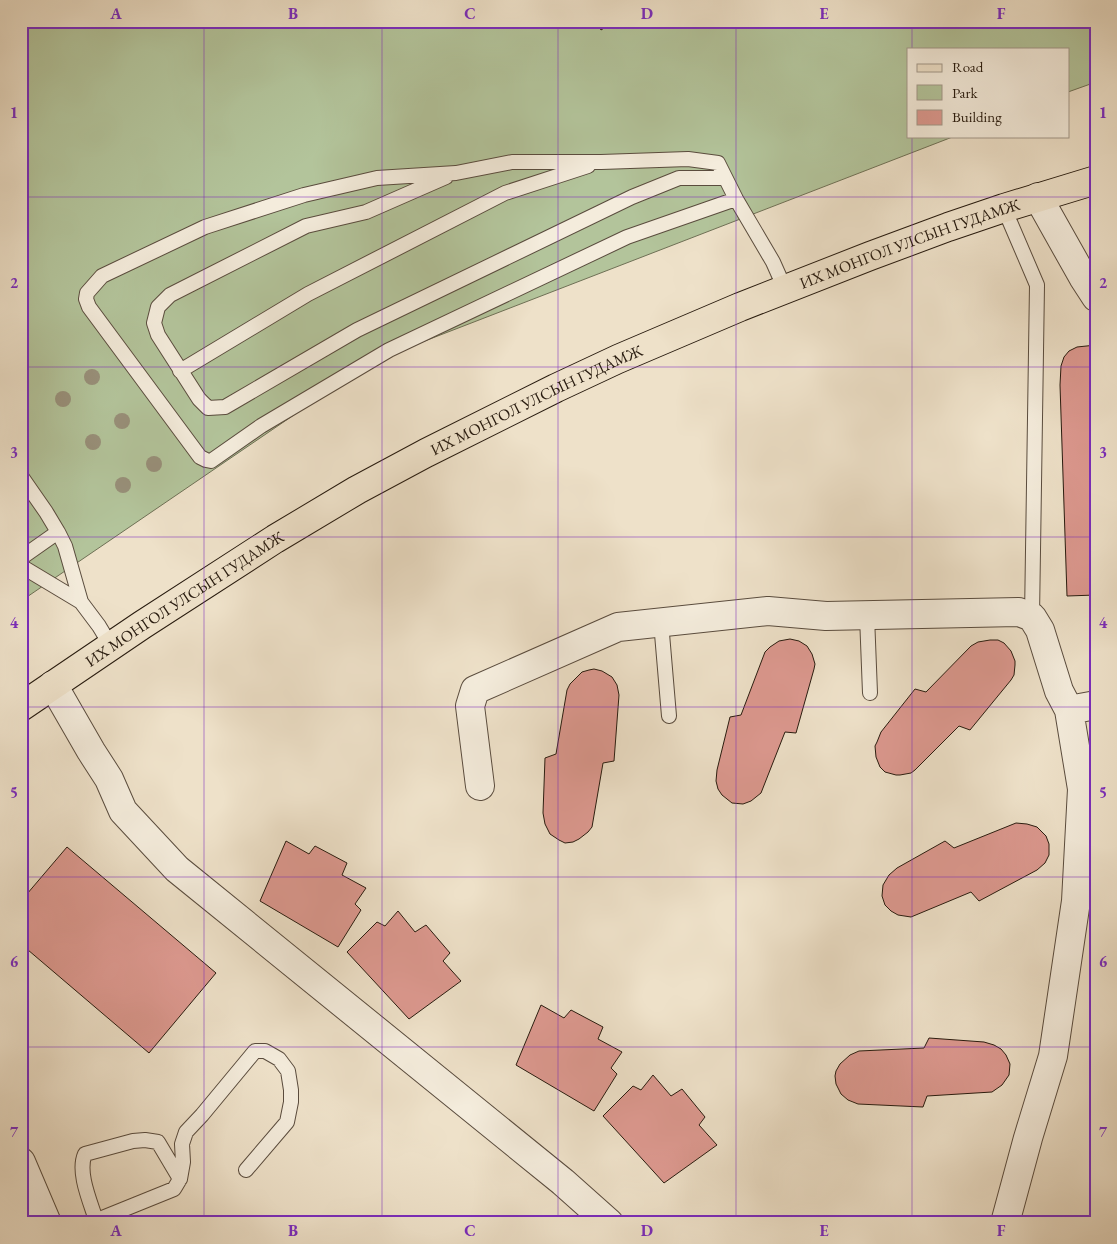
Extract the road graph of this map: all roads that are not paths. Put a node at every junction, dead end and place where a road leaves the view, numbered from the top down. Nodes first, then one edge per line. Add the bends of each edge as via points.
1 (601, 162) junction
2 (456, 173) junction
3 (725, 178) junction
4 (1096, 180) edge
5 (1038, 197) junction
6 (736, 199) junction
7 (1004, 208) junction
8 (1091, 282) edge
9 (785, 289) junction
10 (180, 370) junction
11 (22, 480) edge
12 (58, 532) junction
13 (21, 558) edge
14 (21, 566) edge
15 (81, 602) junction
16 (867, 616) junction
17 (1032, 616) junction
18 (661, 622) junction
19 (111, 646) junction
20 (53, 685) junction
21 (870, 693) dead end
22 (1096, 705) edge
23 (21, 707) edge
24 (1069, 710) junction
25 (669, 716) dead end
26 (480, 786) dead end
27 (21, 1162) edge
28 (246, 1170) dead end
29 (180, 1179) junction
30 (93, 1222) edge
31 (47, 1223) edge
32 (608, 1223) edge
33 (1006, 1223) edge

1 - 2 lane via 512,162
1 - 3 lane via 688,159 718,164
1 - 10 lane via 505,193 308,294
2 - 6 lane via 377,178 304,195 205,227 102,276 86,293 89,307 200,457 211,461 261,426 389,350 627,237
2 - 10 lane via 366,212 306,226 170,295 158,307 154,323
3 - 6 lane
3 - 10 lane via 679,178 632,197 357,330 225,407 208,408
4 - 5 main road, ИХ МОНГОЛ УЛСЫН ГУДАМЖ
5 - 7 main road, ИХ МОНГОЛ УЛСЫН ГУДАМЖ
5 - 8 street
6 - 9 lane
7 - 9 main road, ИХ МОНГОЛ УЛСЫН ГУДАМЖ
7 - 17 lane via 1037,284
9 - 19 main road, ИХ МОНГОЛ УЛСЫН ГУДАМЖ via 618,358 365,485
11 - 12 lane
12 - 13 lane
12 - 15 lane
14 - 15 lane
15 - 19 lane
16 - 17 street via 1019,612
16 - 18 street via 768,611
16 - 21 lane
17 - 24 street
18 - 25 lane
18 - 26 street via 618,627 475,690 470,706
19 - 20 main road, ИХ МОНГОЛ УЛСЫН ГУДАМЖ
20 - 23 main road, ИХ МОНГОЛ УЛСЫН ГУДАМЖ
20 - 32 street via 109,779 123,811 177,869 563,1182
22 - 24 street
24 - 33 street via 1082,789 1076,901 1053,1056
27 - 31 street
28 - 29 lane via 287,1122 291,1102 288,1071 279,1059 265,1051 255,1051 186,1132
29 - 30 lane via 174,1189
29 - 30 lane via 158,1142 132,1141 85,1154 82,1172

